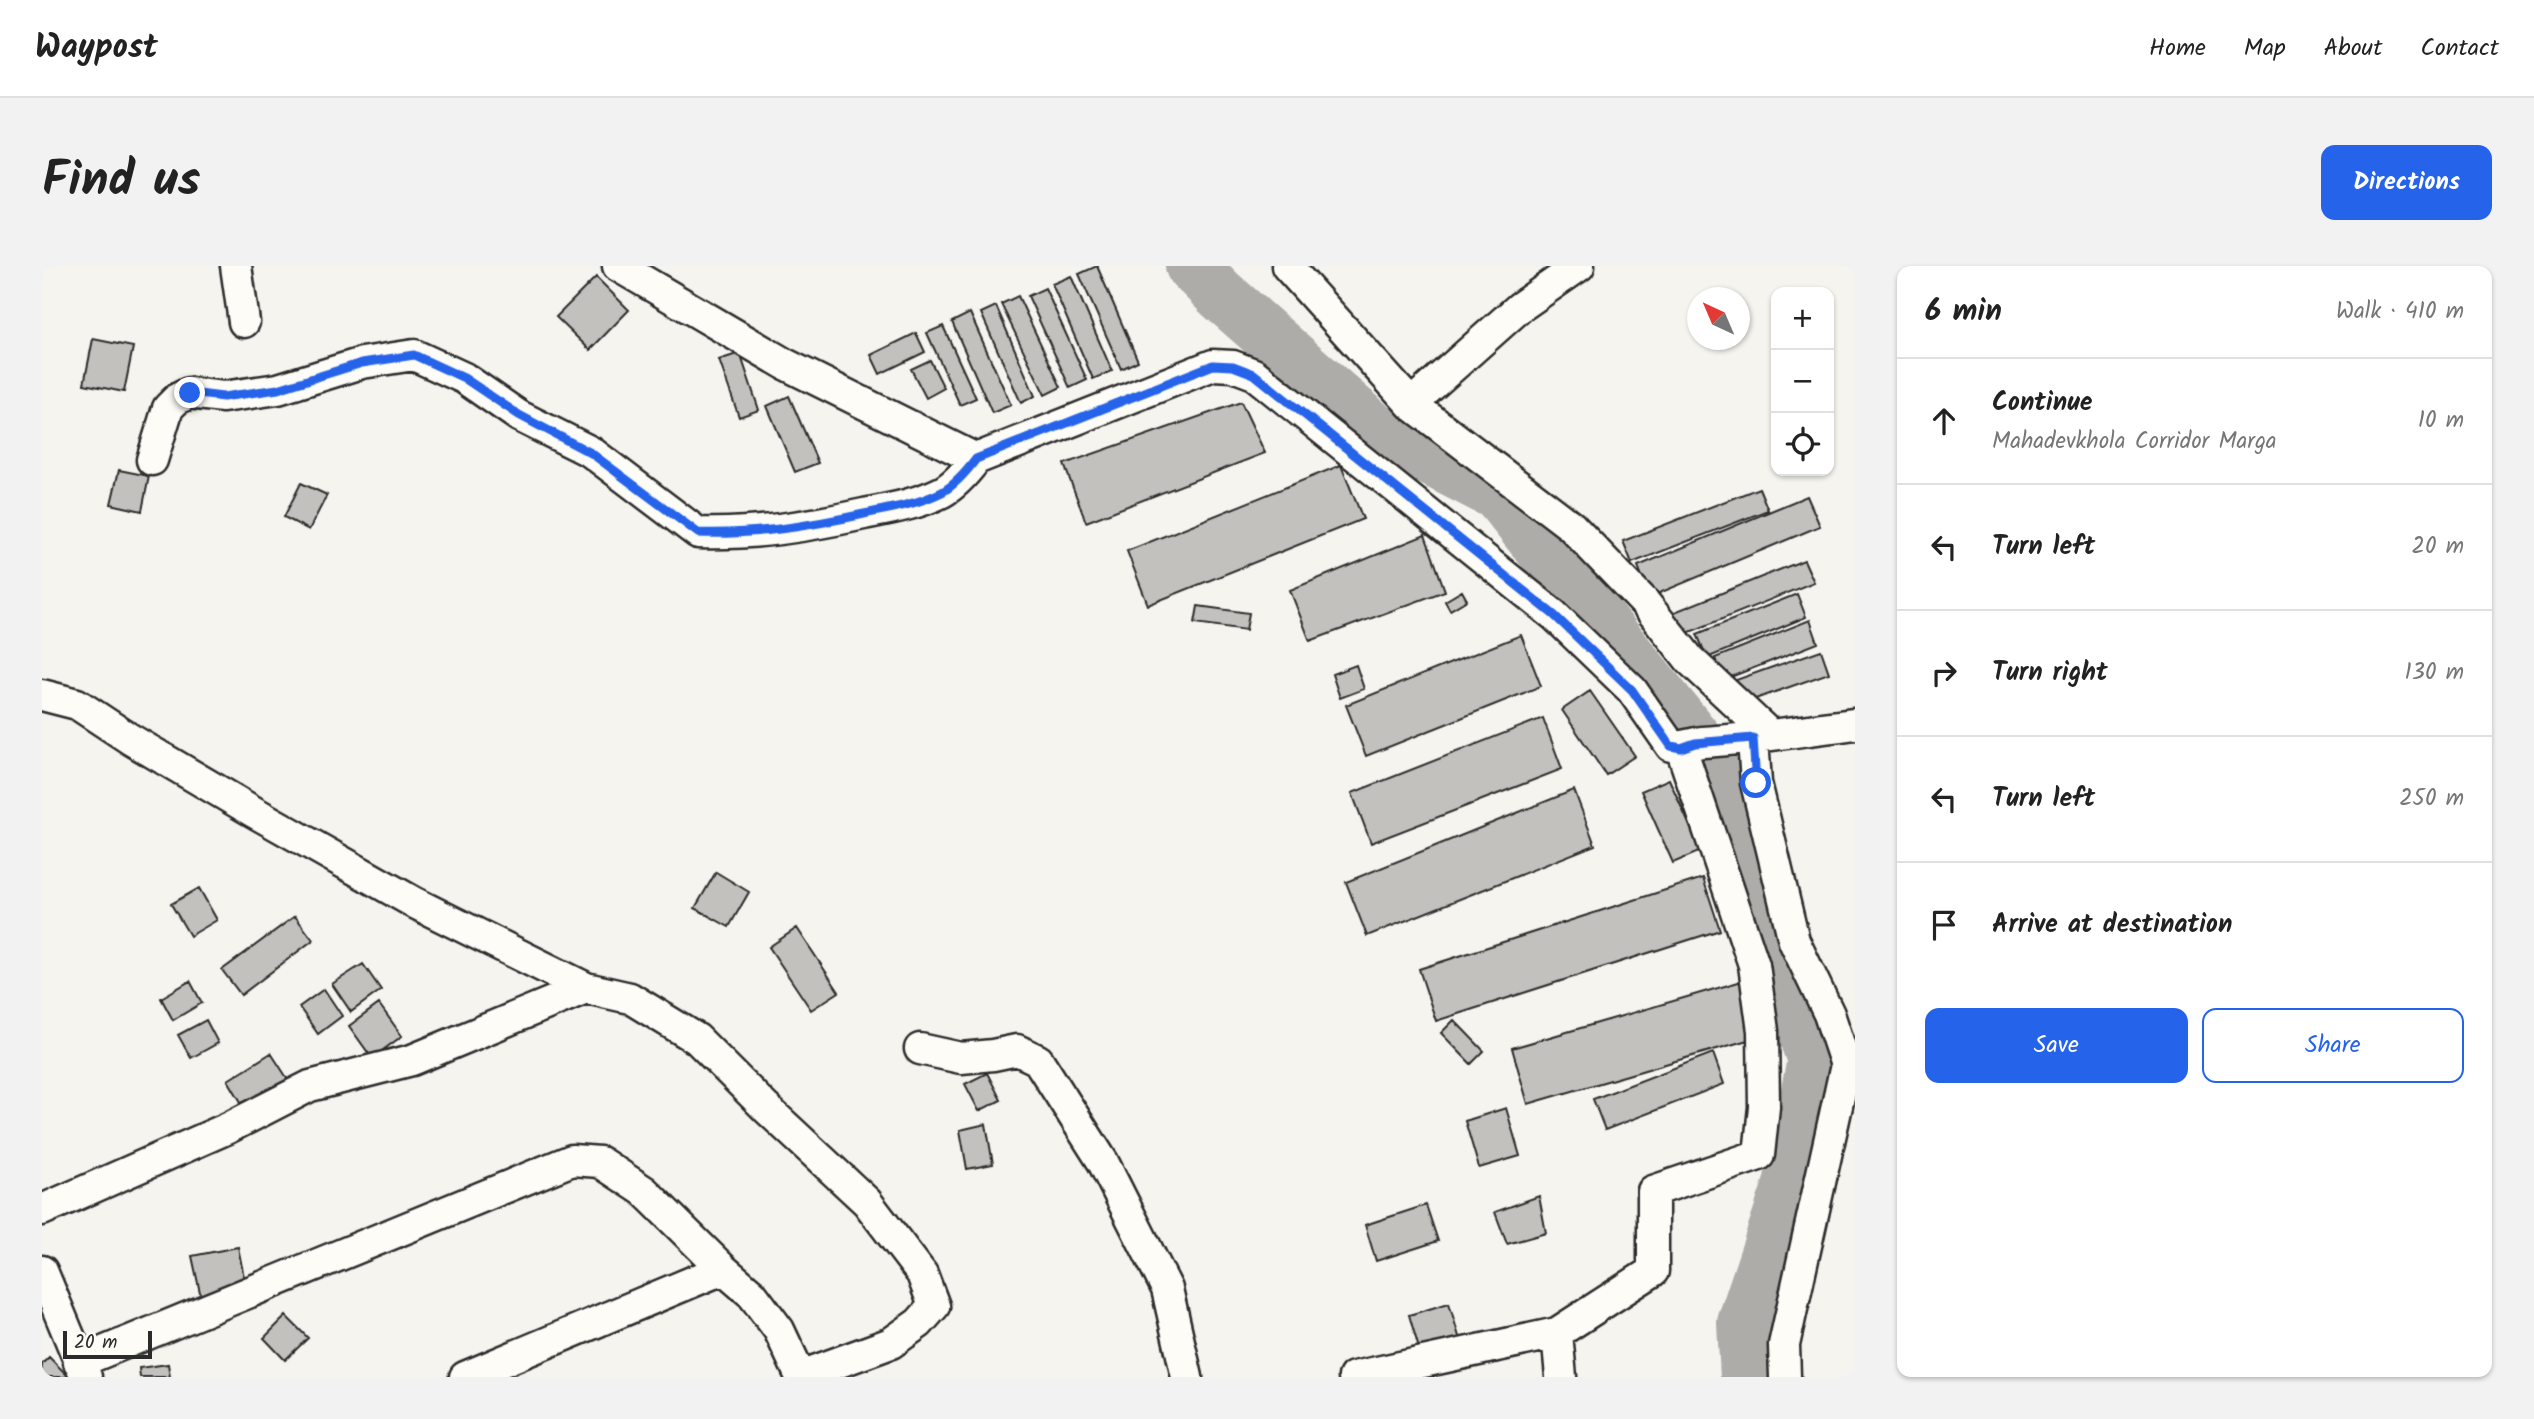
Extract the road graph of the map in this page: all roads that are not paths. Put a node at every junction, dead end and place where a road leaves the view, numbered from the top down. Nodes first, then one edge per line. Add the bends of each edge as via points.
1 (236, 266) edge
2 (618, 266) edge
3 (1287, 266) edge
4 (1579, 266) edge
5 (244, 322) dead end
6 (1411, 404) junction
7 (976, 459) junction
8 (152, 460) dead end
9 (42, 695) edge
10 (1855, 724) edge
11 (1761, 736) junction
12 (1688, 745) junction
13 (586, 988) junction
14 (920, 1049) dead end
15 (42, 1210) edge
16 (723, 1269) junction
17 (42, 1271) edge
18 (1557, 1333) junction
19 (83, 1370) edge
20 (465, 1377) edge
21 (801, 1377) edge
22 (1187, 1377) edge
23 (1354, 1377) edge
24 (1561, 1377) edge
25 (1786, 1377) edge

1 - 5 street
2 - 7 street via 785,364
3 - 6 street
4 - 6 street via 1520,307
6 - 11 street via 1571,526
7 - 8 street via 943,492 892,508 802,527 698,533 591,453 519,415 464,378 414,355 362,363 278,389 223,397 190,393 168,408
7 - 12 street via 1213,365 1254,374 1554,615 1632,690 1671,746
9 - 13 street via 77,704 357,870
10 - 11 street
11 - 12 street
11 - 25 street via 1756,783 1794,942 1829,1014 1846,1065 1784,1345
12 - 18 street via 1754,965 1763,1031 1759,1156 1653,1191 1653,1271
13 - 15 street via 412,1060 310,1086 228,1128
13 - 21 street via 630,998 697,1039 867,1202 922,1274 934,1306 919,1323 891,1343
14 - 22 street via 961,1058 1017,1050 1038,1060 1103,1162 1167,1289
16 - 19 street via 644,1191 600,1162 572,1160
16 - 20 street
16 - 21 street via 752,1294 779,1330
17 - 19 street
18 - 23 street
18 - 24 street

